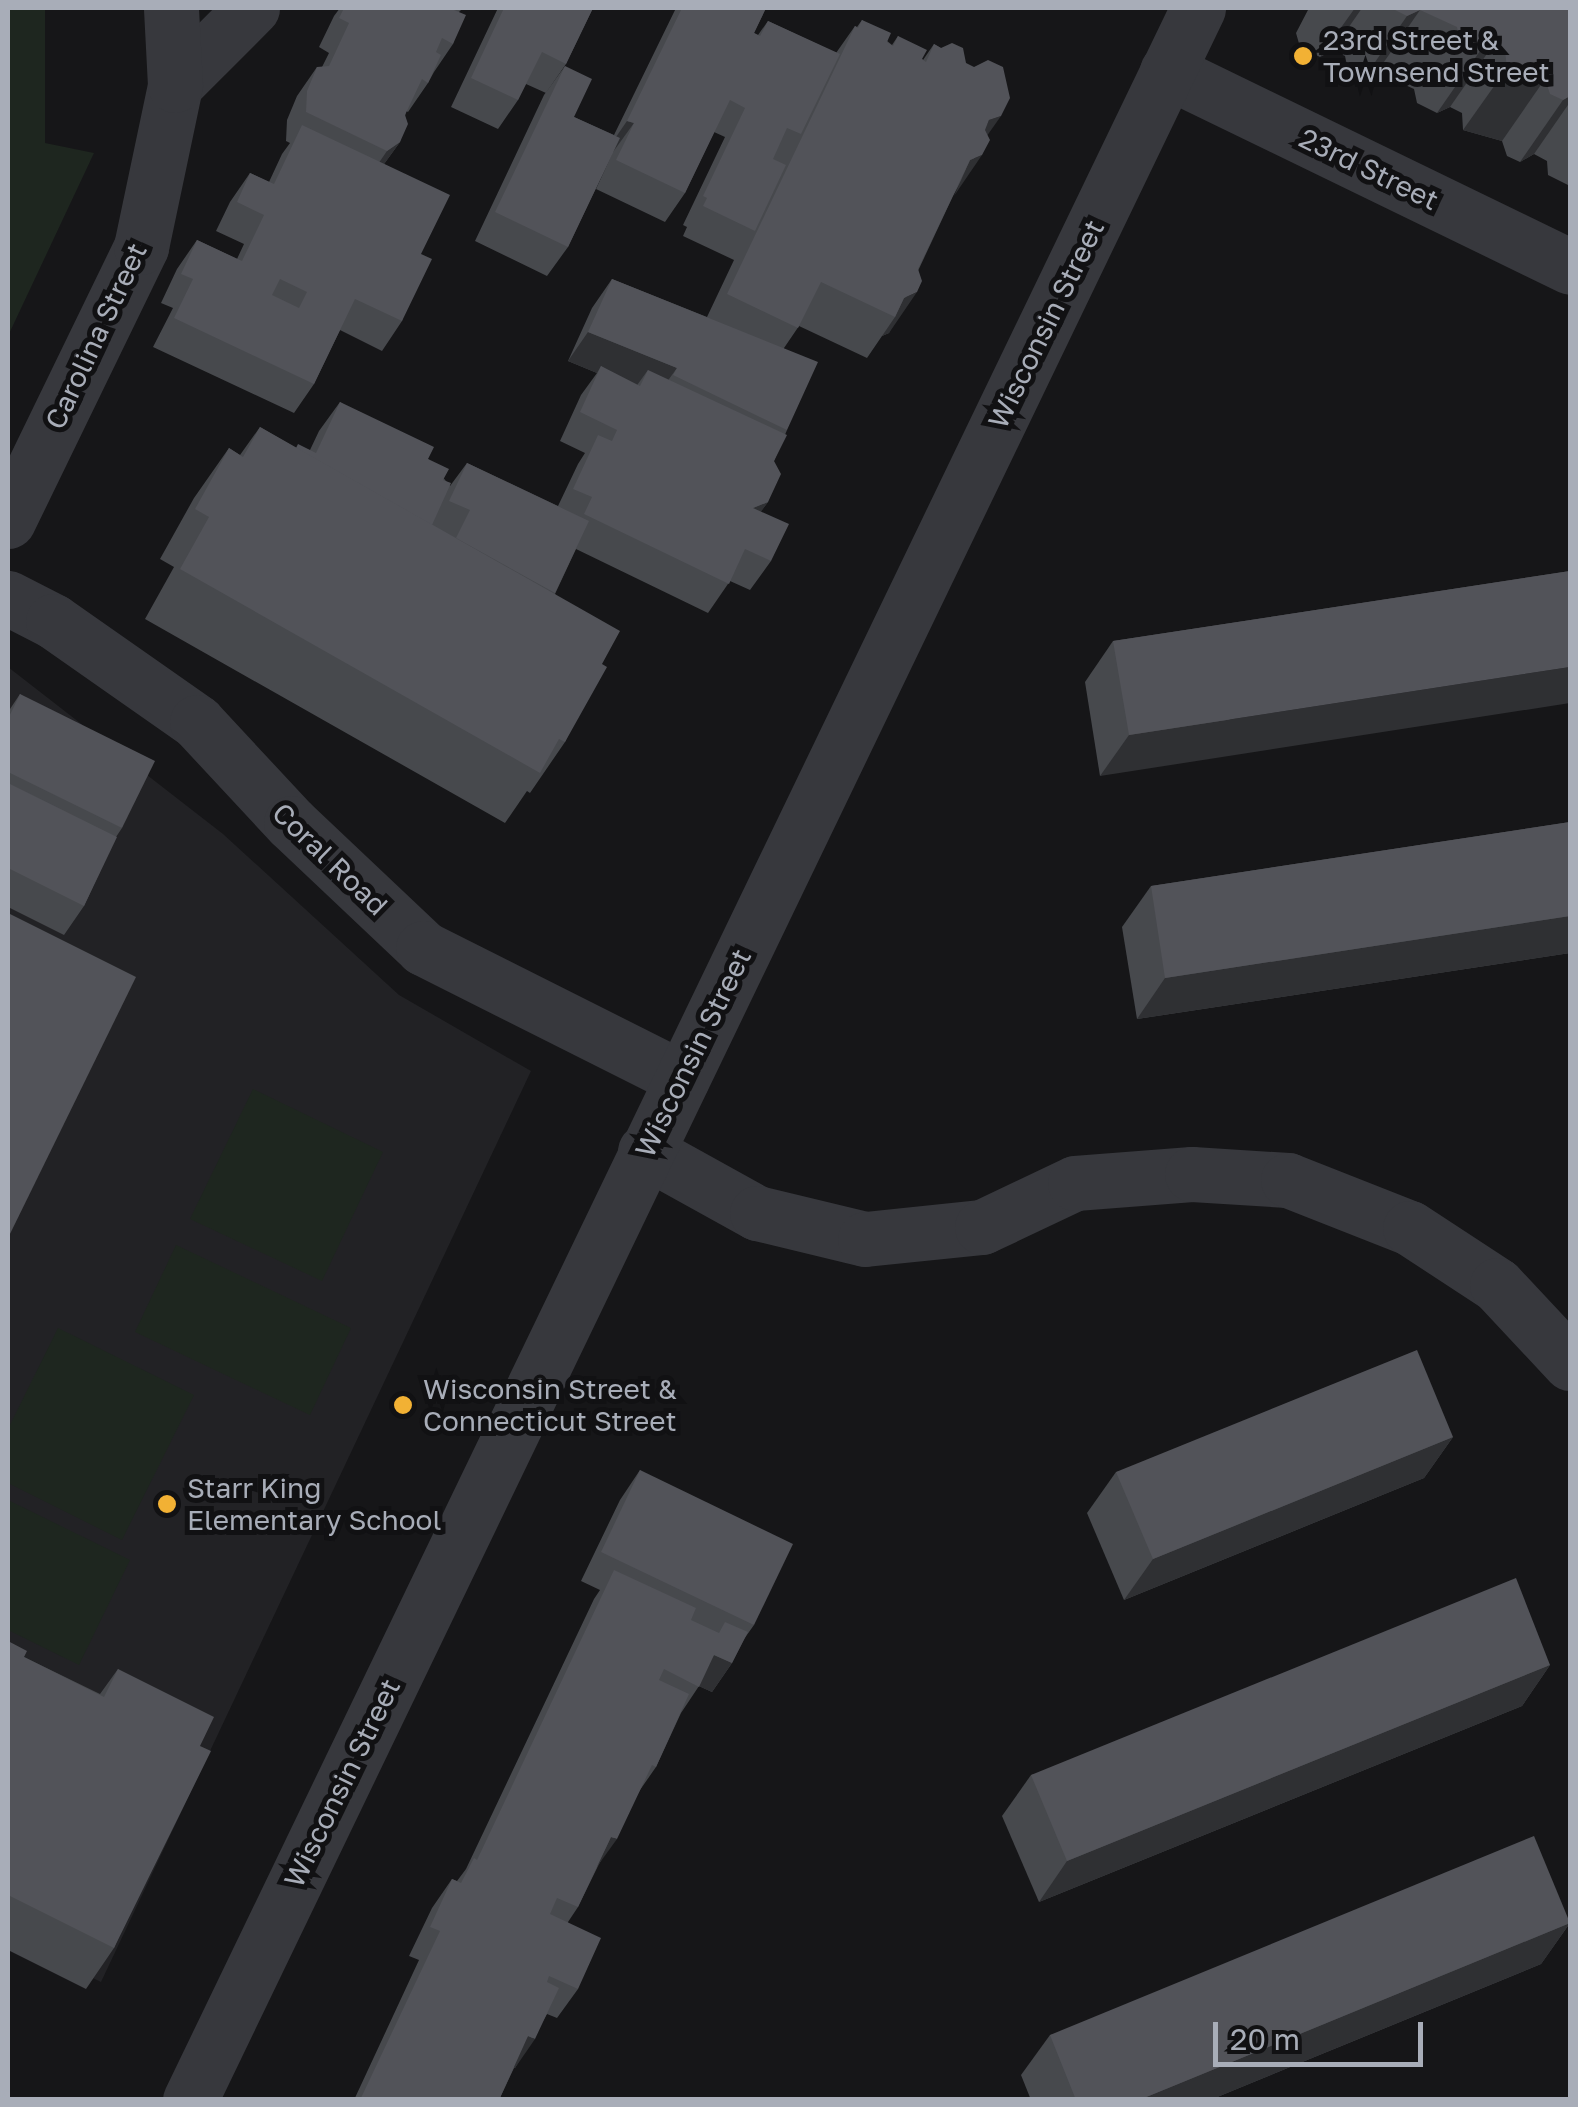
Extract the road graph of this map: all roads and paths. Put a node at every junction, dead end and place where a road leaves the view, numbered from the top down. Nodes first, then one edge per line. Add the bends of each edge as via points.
1 (172, 8) edge
2 (252, 8) edge
3 (1198, 8) edge
4 (1167, 71) junction
5 (175, 85) junction
6 (1570, 266) edge
7 (8, 521) edge
8 (8, 598) edge
9 (682, 1078) junction
10 (645, 1150) junction
11 (1570, 1364) edge
12 (190, 2100) edge

1 - 5 street, Carolina Street
2 - 5 street
3 - 4 street, Wisconsin Street
4 - 6 street, 23rd Street
4 - 9 street, Wisconsin Street
5 - 7 street, Carolina Street via 142,247
8 - 9 street, Coral Road via 53,621 196,722 291,824 423,948
9 - 10 street, Wisconsin Street
10 - 11 street via 757,1212 865,1239 982,1227 1075,1183 1192,1174 1288,1180 1410,1228 1497,1285
10 - 12 street, Wisconsin Street

